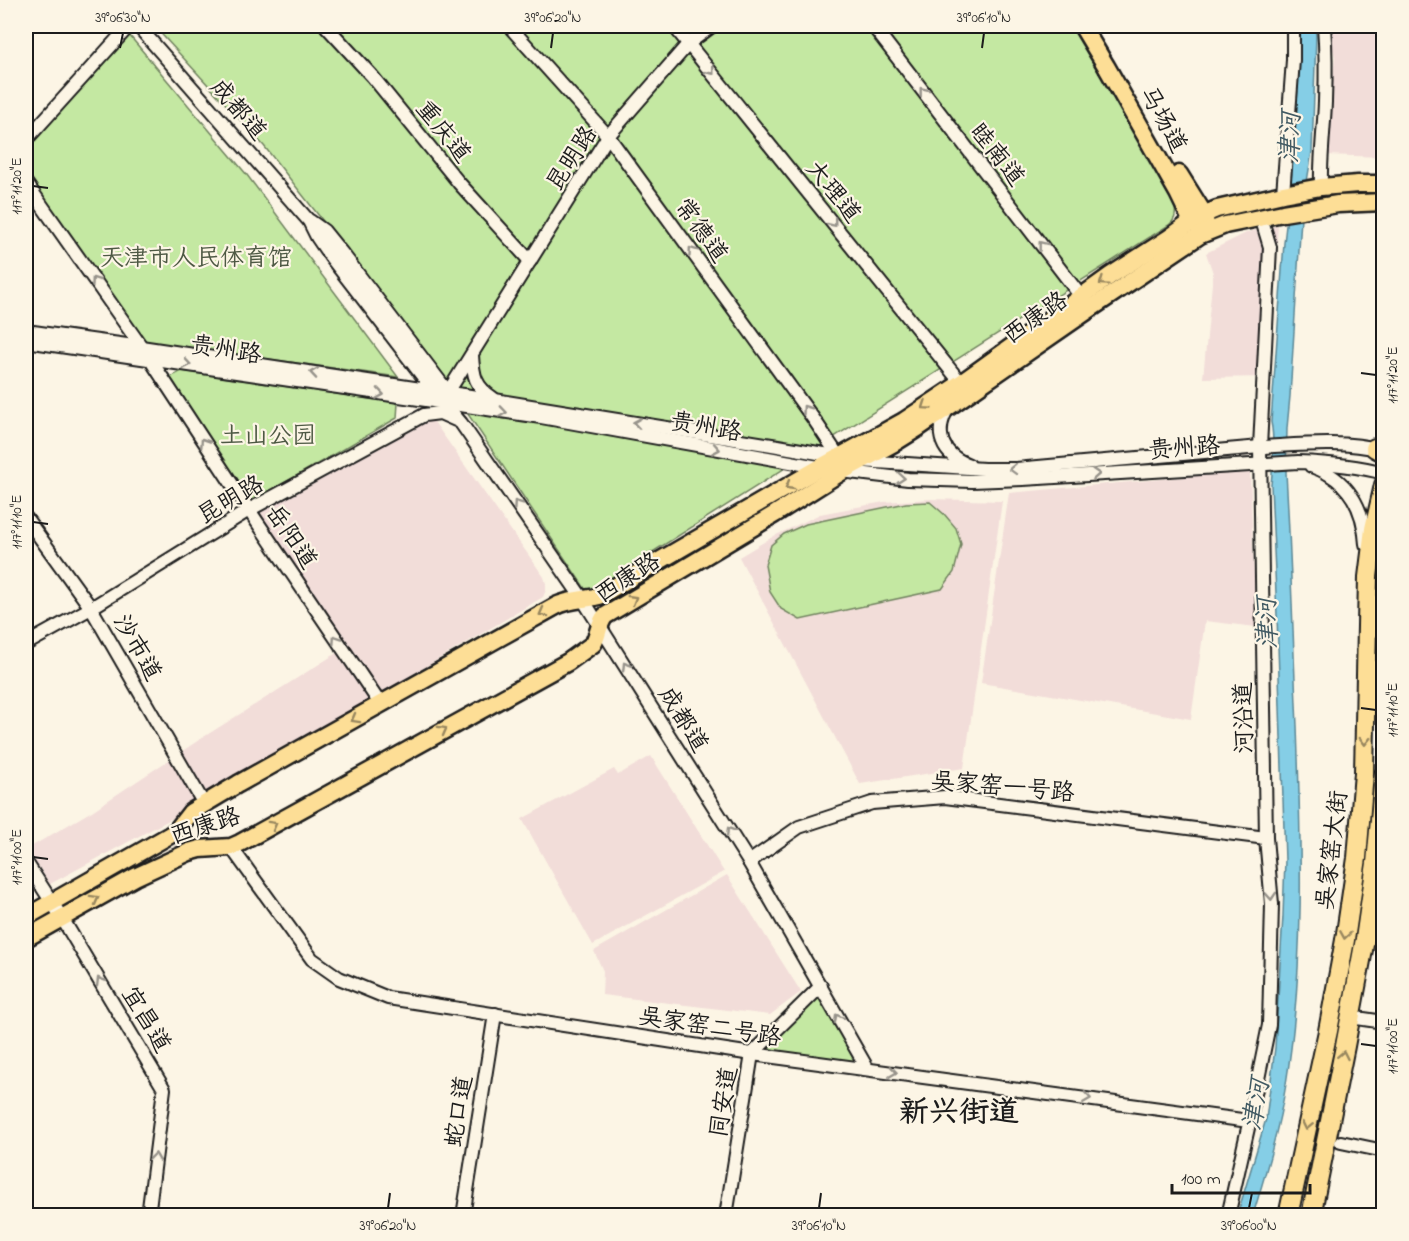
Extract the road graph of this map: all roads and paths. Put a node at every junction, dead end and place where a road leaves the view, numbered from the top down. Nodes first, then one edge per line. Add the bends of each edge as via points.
1 (129, 26) edge
2 (138, 26) edge
3 (326, 26) edge
4 (509, 26) edge
5 (674, 26) edge
6 (712, 26) edge
7 (873, 26) edge
8 (1082, 26) edge
9 (1094, 26) edge
10 (1293, 26) edge
11 (1324, 26) edge
12 (689, 43) junction
13 (608, 136) junction
14 (26, 140) edge
15 (26, 183) edge
16 (1383, 184) edge
17 (1321, 187) junction
18 (1184, 193) junction
19 (1283, 194) junction
20 (1383, 202) edge
21 (1261, 217) junction
22 (309, 220) junction
23 (1200, 222) junction
24 (1169, 238) junction
25 (530, 261) junction
26 (1086, 303) junction
27 (26, 331) edge
28 (26, 341) edge
29 (141, 347) junction
30 (472, 355) junction
31 (150, 358) junction
32 (409, 358) junction
33 (961, 383) junction
34 (401, 386) junction
35 (434, 392) junction
36 (447, 398) junction
37 (497, 400) junction
38 (950, 405) junction
39 (461, 423) junction
40 (1260, 447) junction
41 (1381, 450) edge
42 (863, 461) junction
43 (1298, 462) junction
44 (841, 464) junction
45 (1261, 464) junction
46 (821, 468) junction
47 (984, 470) junction
48 (1383, 473) edge
49 (1383, 485) edge
50 (249, 510) junction
51 (1383, 512) edge
52 (26, 518) edge
53 (1374, 529) junction
54 (1368, 577) junction
55 (582, 598) junction
56 (91, 608) junction
57 (600, 625) junction
58 (26, 644) edge
59 (381, 705) junction
60 (1383, 776) edge
61 (204, 804) junction
62 (1266, 838) junction
63 (231, 847) junction
64 (26, 862) edge
65 (749, 862) junction
66 (52, 902) junction
67 (26, 917) edge
68 (62, 918) junction
69 (26, 938) edge
70 (820, 986) junction
71 (495, 1014) junction
72 (1350, 1017) junction
73 (1383, 1022) edge
74 (752, 1054) junction
75 (867, 1068) junction
76 (1249, 1121) junction
77 (1341, 1142) dead end
78 (1383, 1151) edge
79 (148, 1215) edge
80 (463, 1215) edge
81 (726, 1215) edge
82 (1227, 1215) edge
83 (1288, 1215) edge
84 (1311, 1215) edge

1 - 14 street
2 - 22 street, 成都道
3 - 25 street, 重庆道
4 - 13 street, 常德道
5 - 12 street, 大理道
6 - 12 street, 昆明路
26 -> 7 street, 睦南道
8 - 18 main road, 马场道
9 - 18 main road, 马场道
10 - 19 street
11 - 17 street
12 - 13 street, 昆明路
12 -> 33 street, 大理道
13 - 25 street, 昆明路
44 -> 13 street, 常德道
29 -> 15 street, 岳阳道
16 - 17 main road
17 - 19 main road
18 - 19 main road via 1215,201
18 - 23 main road, 马场道
18 - 24 main road via 1182,220
19 - 23 main road via 1217,209
20 - 21 main road via 1323,206
21 - 23 main road via 1225,225
21 - 40 street, 河沿道 via 1269,247
22 - 32 street, 成都道 via 330,256
22 - 36 street, 成都道 via 324,231 345,257
23 - 24 main road, 西康路
23 - 26 main road, 西康路 via 1192,239 1117,290
24 -> 26 main road, 西康路
25 - 30 street, 昆明路
26 - 33 main road, 西康路
26 - 38 main road, 西康路
27 - 29 street, 贵州路
28 - 31 street, 贵州路
29 - 31 street, 岳阳道
34 -> 29 street, 贵州路
30 - 36 street, 昆明路
30 - 37 street via 476,381
31 -> 36 street, 贵州路
50 -> 31 street, 岳阳道
32 - 34 street via 410,376
32 - 35 street, 成都道
33 -> 44 main road, 西康路
34 - 35 street, 贵州路
35 - 36 street, 贵州路
36 - 37 street, 贵州路
36 - 39 street, 成都道
36 -> 46 street, 贵州路
44 -> 37 street, 贵州路 via 778,446
38 - 42 main road, 西康路
38 - 47 street via 941,421 942,443 958,460
39 - 50 street, 昆明路 via 440,413 424,415
55 -> 39 street, 成都道
40 - 41 street, 贵州路 via 1353,445
40 - 45 street, 河沿道
40 -> 47 street, 贵州路
42 - 44 main road, 西康路
42 - 47 street, 贵州路
43 - 45 street, 贵州路
43 - 48 street, 贵州路 via 1342,464
43 - 54 street via 1324,471 1350,492 1365,532
44 -> 45 street, 贵州路 via 908,479 972,481
44 - 46 main road, 西康路
57 -> 44 main road, 西康路 via 610,612 775,514
45 - 62 street, 河沿道
46 -> 55 main road, 西康路 via 599,596
49 - 53 highway, 吴家窑大街
50 - 56 street, 昆明路
59 -> 50 street, 岳阳道
51 - 53 street
52 - 56 street, 沙市道
53 - 54 highway, 吴家窑大街
54 -> 83 highway, 吴家窑大街 via 1364,773 1357,858 1328,1031
55 - 57 street, 成都道
55 -> 59 main road, 西康路 via 563,602
56 - 58 street, 昆明路
56 - 61 street, 沙市道
63 -> 57 main road, 西康路 via 568,662 593,644
65 -> 57 street, 成都道
59 -> 61 main road, 西康路
60 - 72 highway, 吴家窑大街 via 1376,863
61 - 66 main road, 西康路 via 170,835
62 - 65 street, 吴家窑一号路 via 945,797 872,803 800,827
62 -> 76 street, 河沿道 via 1272,904 1269,1025
68 -> 63 main road, 西康路 via 189,852
63 - 71 street, 吴家窑二号路 via 312,959 339,978 388,998
64 - 66 street, 宜昌道
65 - 70 street, 成都道
66 - 67 main road, 西康路
66 - 68 street, 宜昌道
68 - 69 main road, 西康路
79 -> 68 street, 宜昌道 via 164,1089
70 - 74 street, 同安道
75 -> 70 street, 成都道
71 - 74 street, 吴家窑二号路
71 - 80 street, 蛇口道
72 - 73 street
84 -> 72 highway, 吴家窑大街
74 - 75 street, 吴家窑二号路
74 - 81 street, 同安道
75 -> 76 street, 吴家窑二号路
76 - 82 street, 河沿道
77 - 78 street

